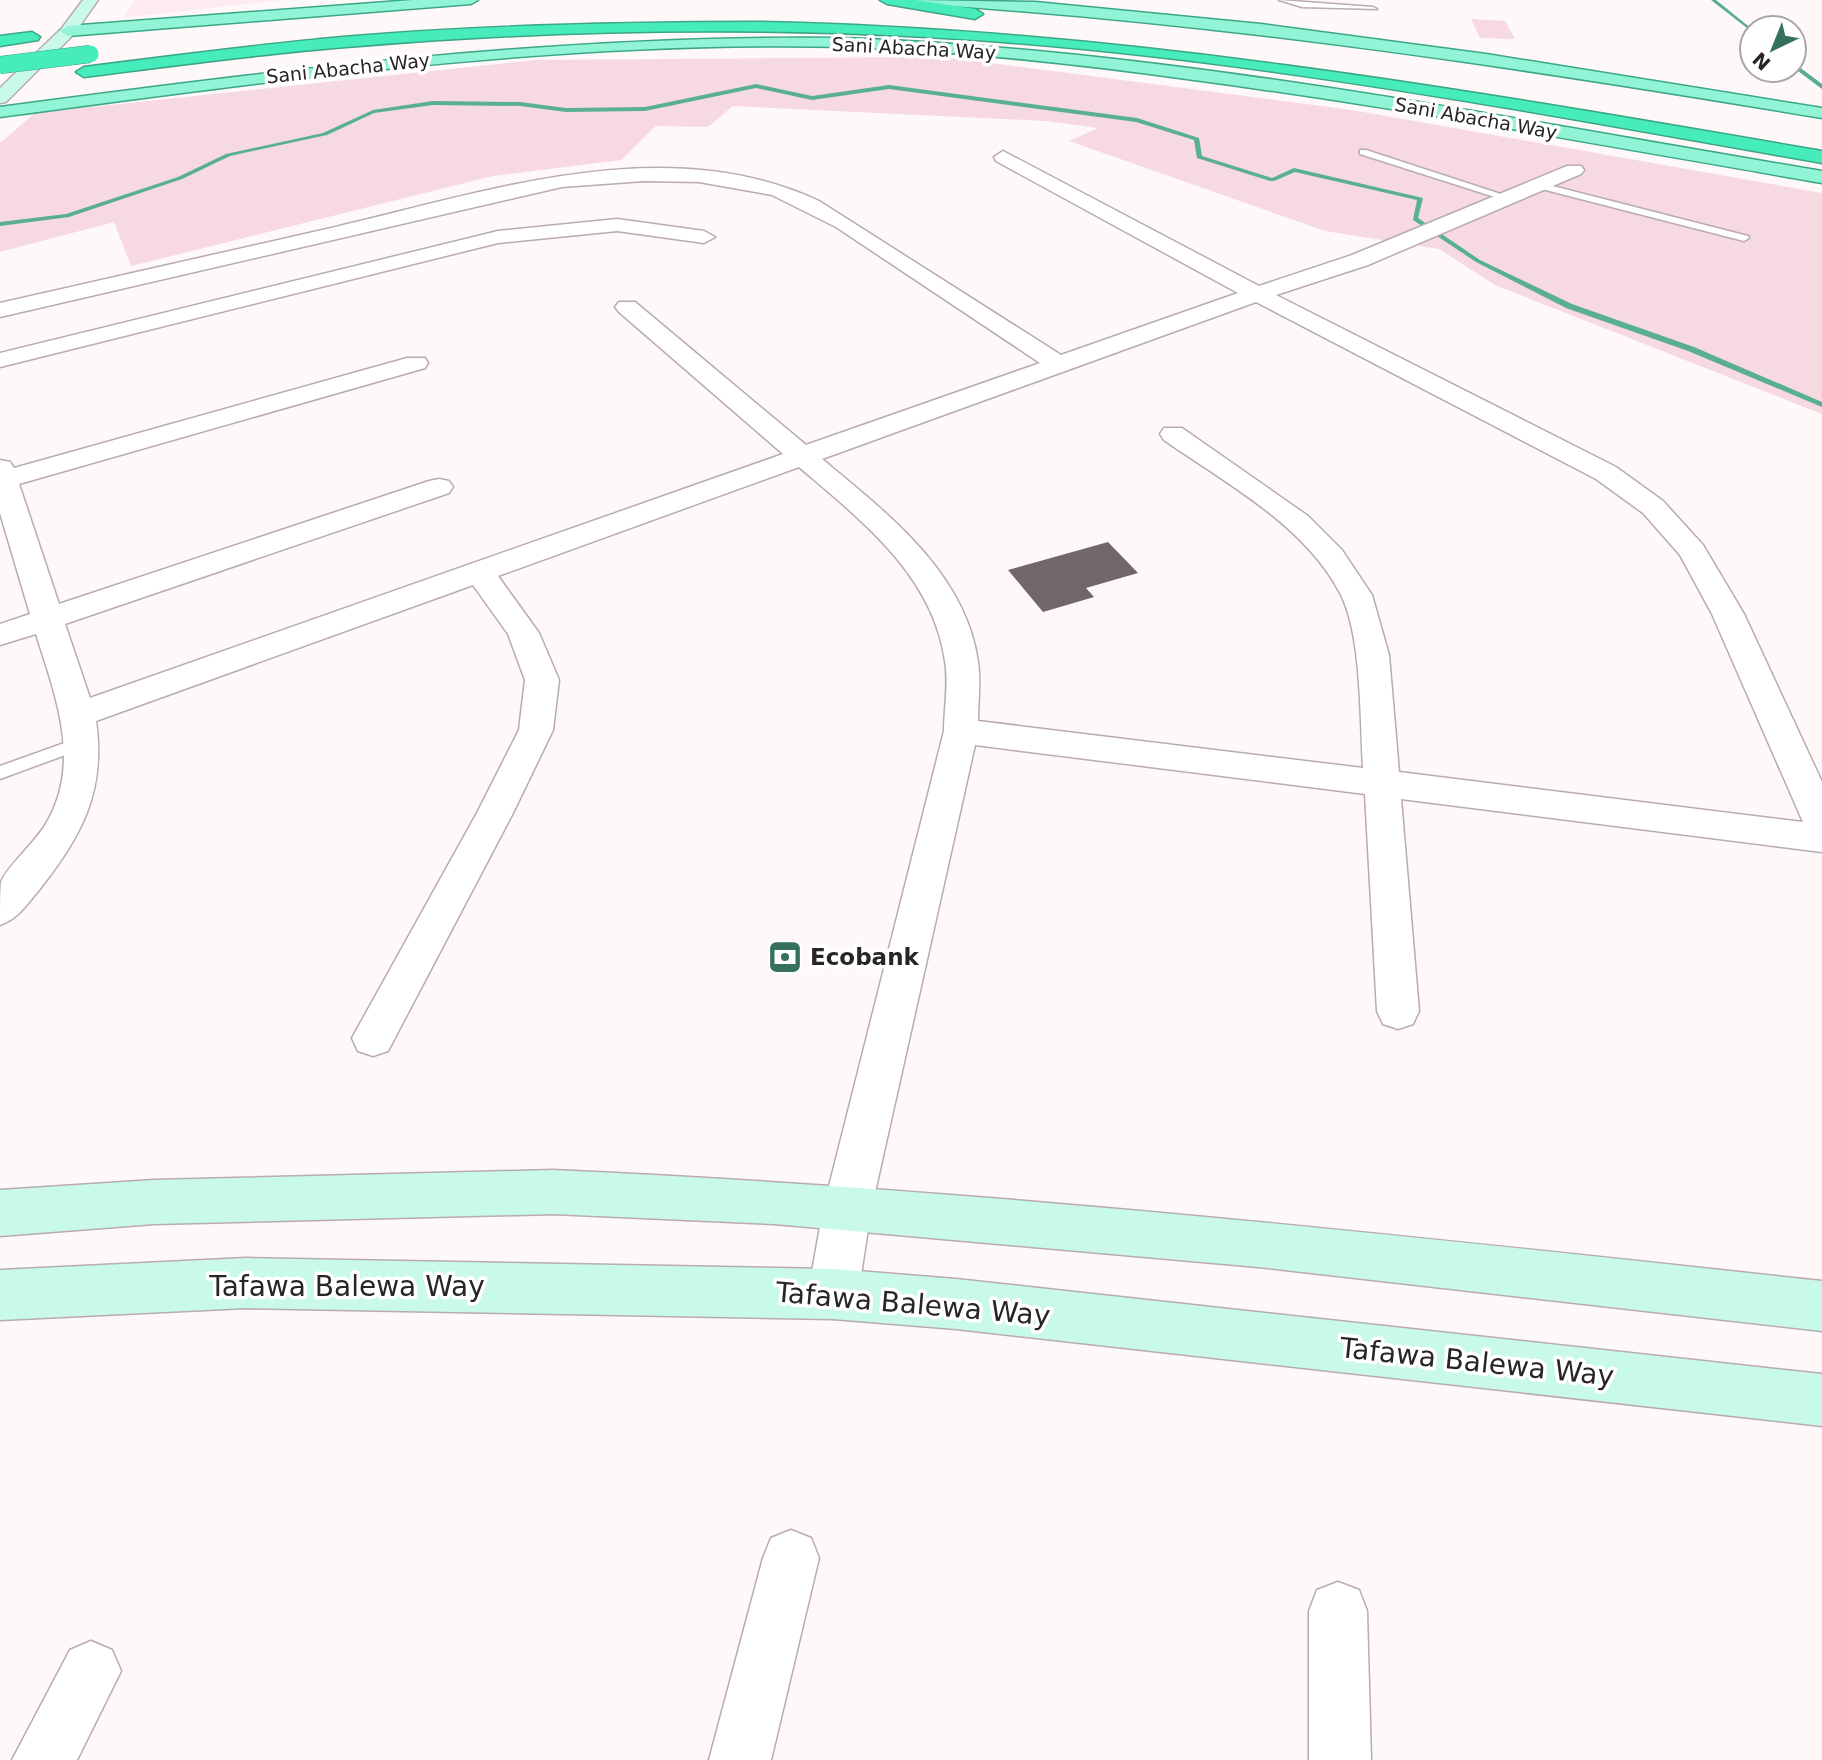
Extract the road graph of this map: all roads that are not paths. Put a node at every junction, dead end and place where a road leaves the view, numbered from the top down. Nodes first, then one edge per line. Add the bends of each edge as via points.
1 (91, 0) edge
2 (471, 0) edge
3 (887, 0) edge
4 (922, 0) edge
5 (1283, 0) edge
6 (1373, 9) dead end
7 (804, 10) dead end
8 (482, 15) dead end
9 (997, 18) junction
10 (36, 32) joint
11 (68, 32) junction
12 (985, 35) junction
13 (0, 41) edge
14 (856, 44) junction
15 (1342, 56) dead end
16 (0, 67) edge
17 (78, 73) dead end
18 (48, 77) dead end
19 (0, 83) edge
20 (0, 98) edge
21 (0, 111) edge
22 (1822, 113) edge
23 (1363, 152) dead end
24 (1003, 157) dead end
25 (1822, 157) edge
26 (1574, 170) dead end
27 (1822, 177) edge
28 (1537, 185) junction
29 (1508, 198) junction
30 (539, 232) junction
31 (657, 236) dead end
32 (704, 237) dead end
33 (1744, 237) dead end
34 (1257, 294) junction
35 (628, 307) dead end
36 (0, 310) edge
37 (0, 360) edge
38 (416, 363) dead end
39 (1059, 364) junction
40 (1173, 434) dead end
41 (802, 457) junction
42 (1, 476) edge
43 (439, 487) dead end
44 (479, 572) junction
45 (48, 620) junction
46 (0, 635) edge
47 (81, 728) junction
48 (961, 731) junction
49 (0, 773) edge
50 (1381, 784) junction
51 (1822, 822) edge
52 (1822, 838) edge
53 (0, 909) edge
54 (1398, 1011) dead end
55 (373, 1038) dead end
56 (847, 1210) junction
57 (0, 1213) edge
58 (833, 1294) junction
59 (0, 1295) edge
60 (1822, 1306) edge
61 (1822, 1399) edge
62 (791, 1558) dead end
63 (1338, 1611) dead end
64 (92, 1671) dead end
65 (43, 1760) edge
66 (740, 1760) edge
67 (1340, 1760) edge

1 - 11 main road
2 - 11 main road
3 - 9 highway
4 - 22 main road via 1219,23
5 - 6 lane
7 - 9 highway, Sani Abacha Way
8 - 16 highway, Sani Abacha Way, bridge via 260,34
9 - 15 highway, Sani Abacha Way via 1133,29
10 - 13 highway
10 - 16 main road
11 - 20 main road
12 - 14 highway
12 - 17 highway, Sani Abacha Way via 624,27 377,39
12 - 25 highway, Sani Abacha Way via 1308,69
14 - 21 main road, Sani Abacha Way via 556,48 323,69
14 - 27 main road, Sani Abacha Way via 1049,56 1306,89
18 - 19 highway
23 - 29 lane
24 - 34 street
26 - 28 street
28 - 29 street
28 - 33 lane
29 - 34 street via 1360,260
30 - 31 street via 559,239 617,232
30 - 32 street via 617,225
30 - 37 street via 498,237
34 - 39 street
34 - 51 street via 1606,474 1653,507 1693,551 1728,614
35 - 41 street
36 - 39 street via 538,186 631,175 679,176 778,191 828,213
38 - 42 street
39 - 41 street
40 - 50 street via 1298,522 1331,556 1357,595 1373,655
41 - 44 street
41 - 48 street via 866,509 919,564 948,610 962,662
42 - 45 street
43 - 45 street
44 - 47 street
44 - 55 street via 523,633 542,680 536,730
45 - 46 street
45 - 47 street
47 - 49 lane
47 - 53 street via 82,786 65,825 44,859
48 - 50 street
48 - 56 street
50 - 52 street
50 - 54 street
56 - 57 main road via 774,1202 552,1192 154,1202
56 - 58 street
56 - 60 main road via 1258,1243
58 - 59 main road, Tafawa Balewa Way via 246,1283
58 - 61 main road, Tafawa Balewa Way
62 - 66 street
63 - 67 street
64 - 65 street

